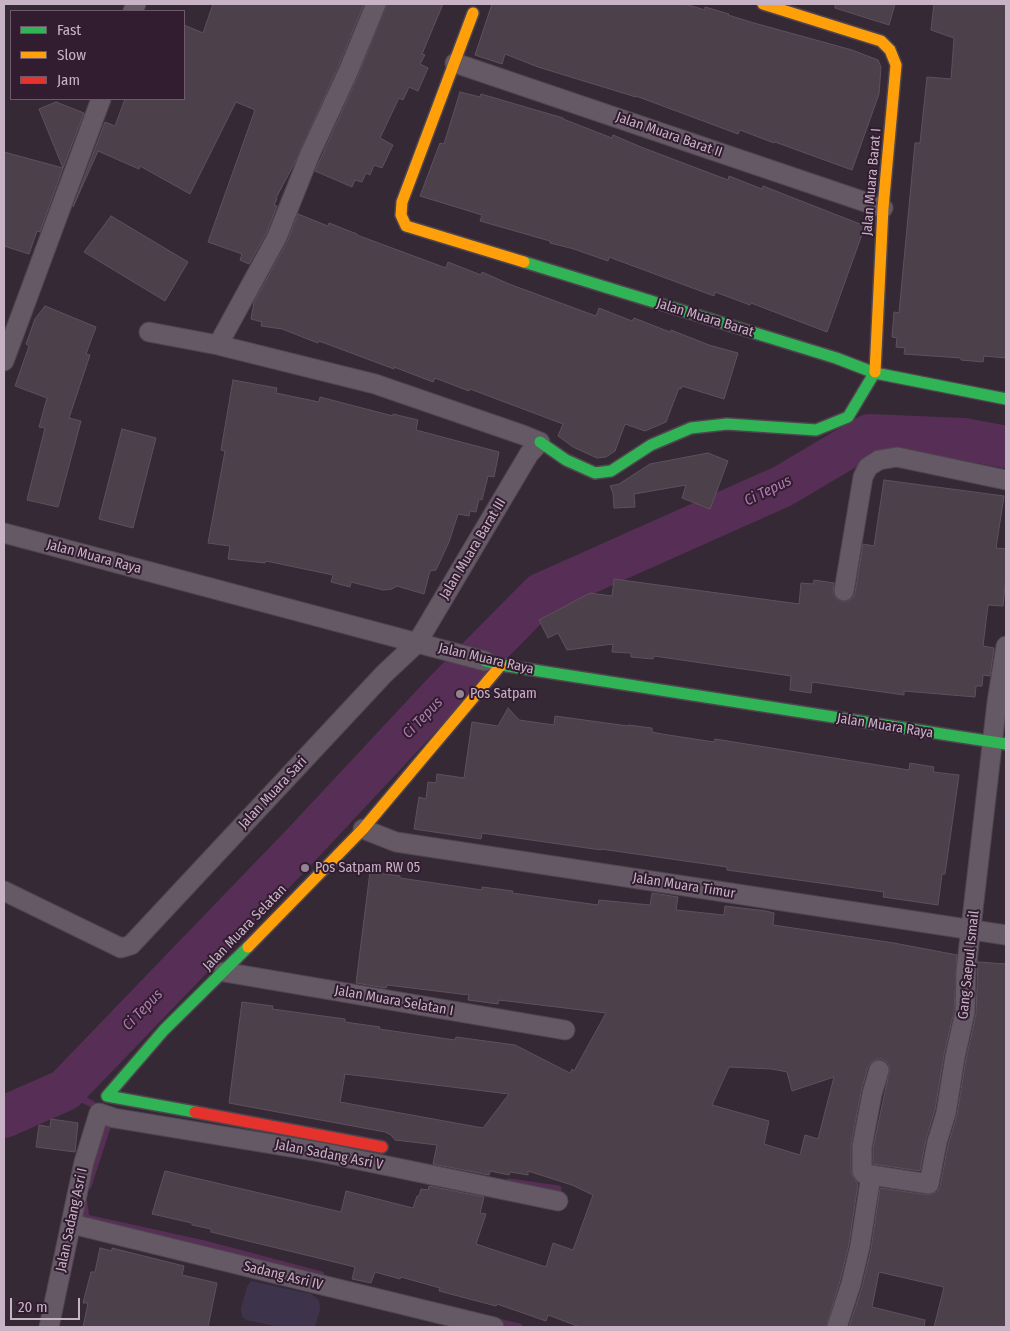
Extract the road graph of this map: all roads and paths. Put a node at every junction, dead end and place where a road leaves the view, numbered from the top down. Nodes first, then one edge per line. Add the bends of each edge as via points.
1 (376, 4) edge
2 (763, 4) edge
3 (473, 13) dead end
4 (455, 63) junction
5 (101, 100) edge
6 (883, 208) junction
7 (149, 332) dead end
8 (218, 345) junction
9 (4, 361) edge
10 (876, 373) junction
11 (1006, 398) edge
12 (535, 448) junction
13 (1006, 480) edge
14 (4, 534) edge
15 (844, 591) dead end
16 (417, 643) junction
17 (1006, 646) edge
18 (493, 663) junction
19 (999, 744) edge
20 (363, 828) junction
21 (4, 891) edge
22 (972, 930) junction
23 (1006, 935) edge
24 (224, 972) junction
25 (565, 1030) dead end
26 (879, 1070) dead end
27 (107, 1116) joint
28 (382, 1147) dead end
29 (871, 1175) junction
30 (558, 1201) dead end
31 (72, 1224) junction
32 (49, 1327) edge
33 (493, 1327) edge
34 (837, 1327) edge

1 - 8 street via 277,237
2 - 6 street, Jalan Muara Barat I via 881,41 890,50 896,65
3 - 4 street
4 - 6 street, Jalan Muara Barat II
4 - 10 street, Jalan Muara Barat via 402,202 401,215 406,226
5 - 9 street
6 - 10 street, Jalan Muara Barat I
7 - 8 street
8 - 12 street via 375,384 523,434
10 - 11 street, Jalan Muara Barat
10 - 12 street via 848,417 816,430 727,424 690,428 651,445 611,471 595,473
12 - 16 street, Jalan Muara Barat III
13 - 15 street via 897,457 879,460 868,468 863,477
14 - 16 street, Jalan Muara Raya
16 - 18 street, Jalan Muara Raya
16 - 21 street, Jalan Muara Sari via 384,674 131,945 121,948
17 - 19 street, Gang Saepul Ismail
18 - 19 street, Jalan Muara Raya
18 - 20 street, Jalan Muara Selatan
19 - 22 street, Gang Saepul Ismail
20 - 22 street, Jalan Muara Timur via 396,842
20 - 24 street, Jalan Muara Selatan
22 - 23 street, Jalan Muara Timur
22 - 29 street, Gang Saepul Ismail via 965,1012 929,1184
24 - 25 street, Jalan Muara Selatan I
24 - 28 street, Jalan Muara Selatan via 164,1030 107,1096
26 - 29 street via 862,1147 862,1171
27 - 30 street, Jalan Sadang Asri V via 320,1152
27 - 31 street, Jalan Sadang Asri I via 84,1162
29 - 34 street via 860,1246
31 - 32 street, Jalan Sadang Asri I
31 - 33 street, Sadang Asri IV

